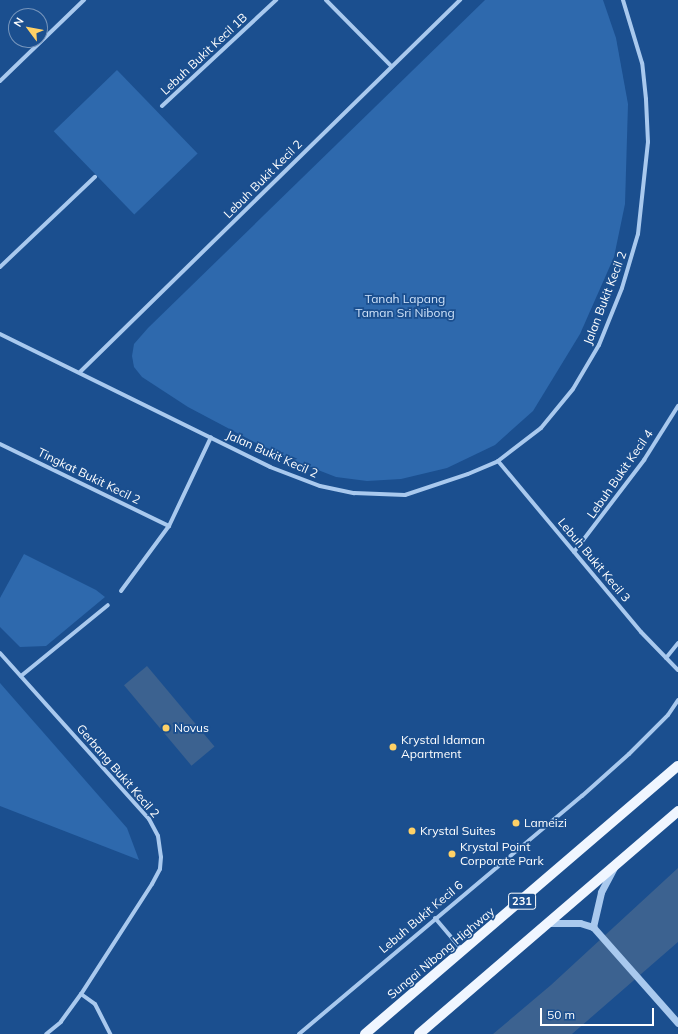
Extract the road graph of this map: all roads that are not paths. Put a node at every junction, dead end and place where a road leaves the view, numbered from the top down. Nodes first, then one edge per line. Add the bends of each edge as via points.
1 (84, 0) edge
2 (276, 0) edge
3 (326, 0) edge
4 (460, 0) edge
5 (623, 0) edge
6 (391, 66) junction
7 (0, 81) edge
8 (162, 106) dead end
9 (95, 177) dead end
10 (0, 267) edge
11 (0, 334) edge
12 (80, 372) junction
13 (678, 406) edge
14 (211, 437) junction
15 (0, 444) edge
16 (498, 461) junction
17 (169, 526) junction
18 (574, 552) junction
19 (121, 591) dead end
20 (108, 605) dead end
21 (678, 643) edge
22 (0, 653) edge
23 (666, 658) junction
24 (678, 670) edge
25 (21, 676) junction
26 (678, 700) edge
27 (678, 766) edge
28 (678, 811) edge
29 (615, 866) junction
30 (435, 918) junction
31 (549, 924) junction
32 (592, 927) junction
33 (463, 951) junction
34 (82, 994) junction
35 (678, 1023) edge
36 (46, 1034) edge
37 (110, 1034) edge
38 (299, 1034) edge
39 (365, 1034) edge
40 (419, 1034) edge

1 - 7 street
2 - 8 street, Lebuh Bukit Kecil 1B
3 - 6 street
4 - 6 street, Lebuh Bukit Kecil 2
5 - 16 street, Jalan Bukit Kecil 2 via 642,63 646,99 648,142 638,234 622,288 599,345 573,389 541,428
6 - 12 street, Lebuh Bukit Kecil 2
9 - 10 street
11 - 12 street, Jalan Bukit Kecil 2
12 - 14 street, Jalan Bukit Kecil 2
13 - 18 street, Lebuh Bukit Kecil 4 via 644,460
14 - 16 street, Jalan Bukit Kecil 2 via 270,467 320,486 376,495 405,495
14 - 17 street
15 - 17 street, Tingkat Bukit Kecil 2
16 - 18 street, Lebuh Bukit Kecil 3
17 - 19 street
18 - 23 street, Lebuh Bukit Kecil 3
20 - 25 street
21 - 23 street
22 - 25 street, Gerbang Bukit Kecil 2
23 - 24 street, Lebuh Bukit Kecil 3
25 - 34 street, Gerbang Bukit Kecil 2 via 149,819 158,836 160,869
26 - 30 street, Lebuh Bukit Kecil 6 via 668,715 600,780
27 - 33 main road, Sungai Nibong Highway / 231
28 - 29 main road
29 - 31 main road
29 - 32 street via 600,892
30 - 33 street
30 - 38 street, Lebuh Bukit Kecil 6
31 - 32 street via 573,922
31 - 40 main road
32 - 35 street
33 - 39 main road, Sungai Nibong Highway / 231
34 - 36 street, Gerbang Bukit Kecil 2 via 60,1022
34 - 37 street via 95,1004

